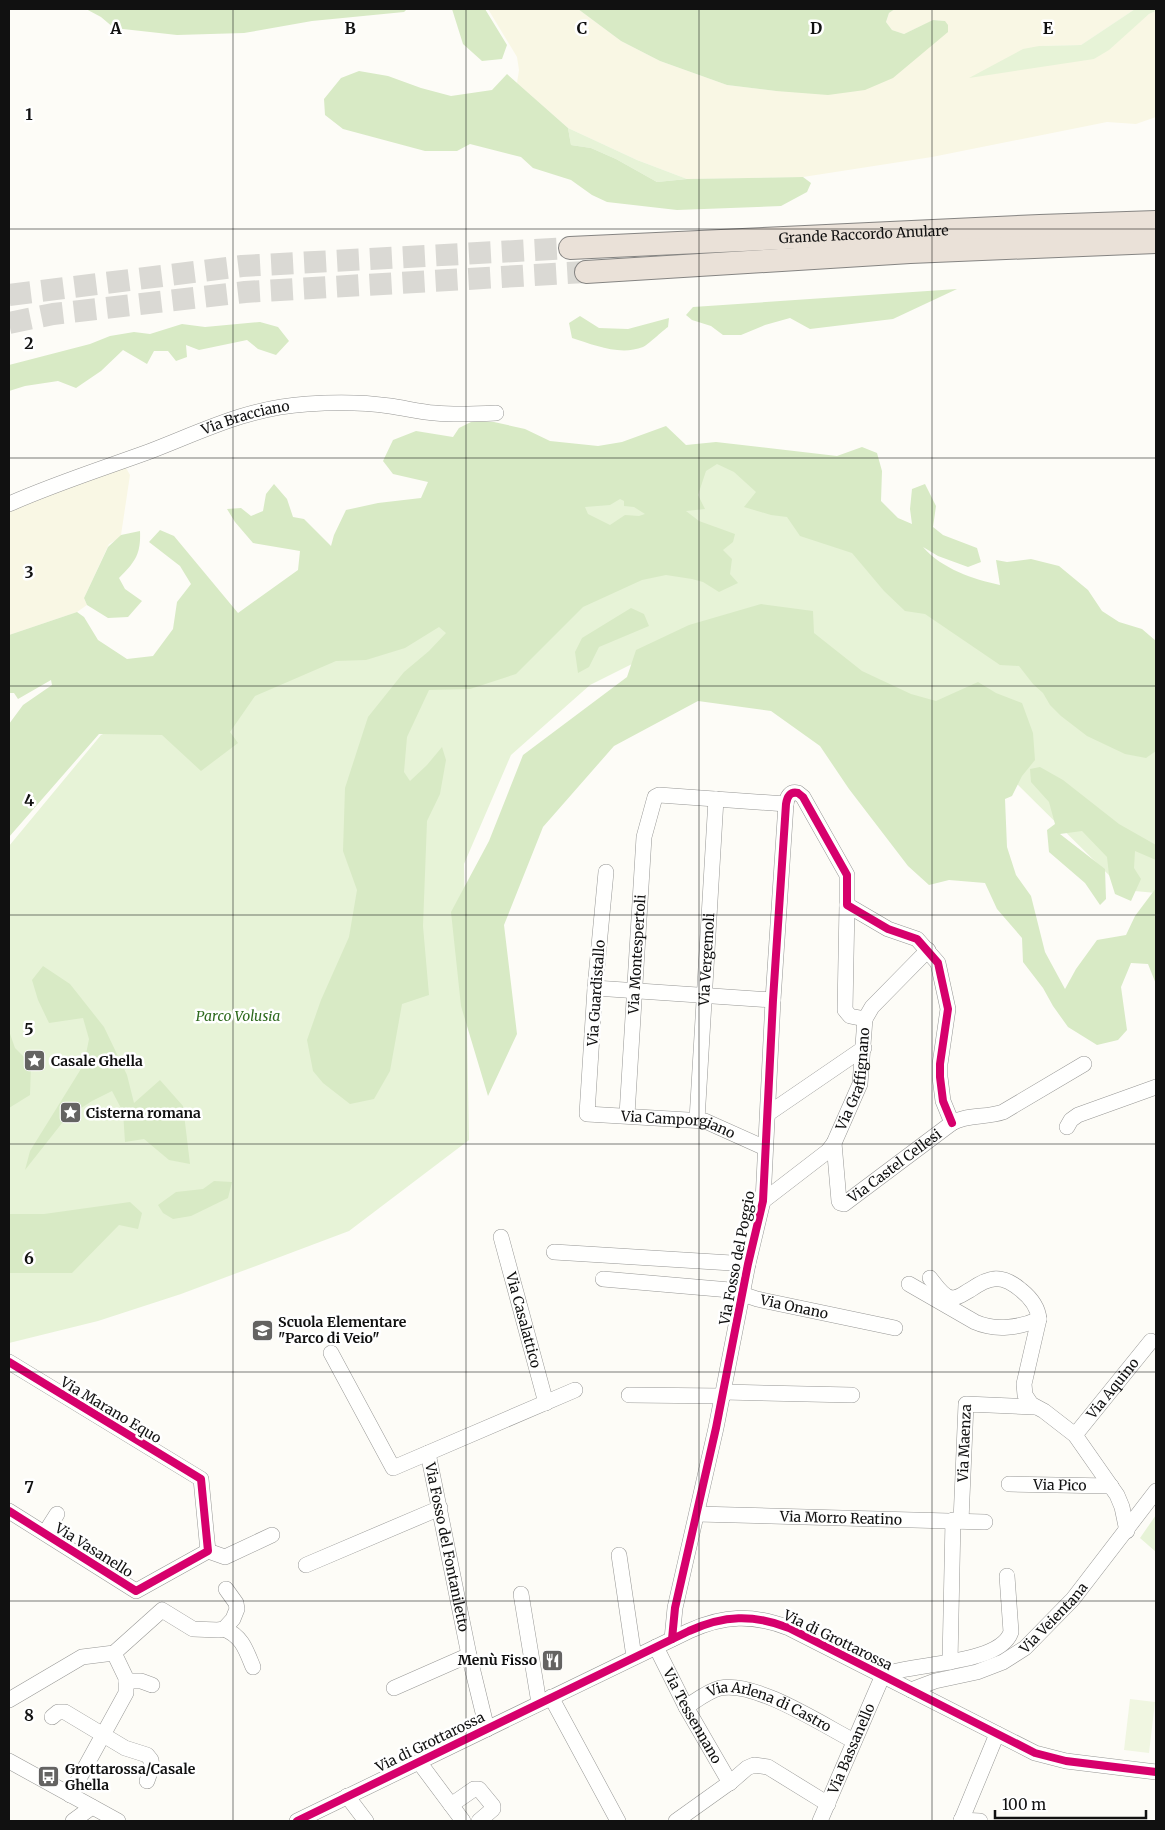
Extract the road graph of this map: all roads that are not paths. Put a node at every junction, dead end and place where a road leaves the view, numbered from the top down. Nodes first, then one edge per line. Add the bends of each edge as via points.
1 (1156, 222) edge
2 (1156, 242) edge
3 (570, 248) tunnel mouth
4 (586, 272) tunnel mouth
5 (496, 413) dead end
6 (9, 504) edge
7 (716, 798) junction
8 (791, 798) junction
9 (606, 872) dead end
10 (847, 905) junction
11 (928, 950) junction
12 (595, 988) junction
13 (634, 990) junction
14 (704, 995) junction
15 (773, 1000) junction
16 (865, 1019) junction
17 (864, 1048) junction
18 (1084, 1064) dead end
19 (1156, 1087) edge
20 (768, 1113) junction
21 (588, 1114) joint
22 (627, 1115) junction
23 (697, 1120) junction
24 (952, 1123) junction
25 (1067, 1127) dead end
26 (834, 1143) junction
27 (765, 1148) junction
28 (763, 1201) junction
29 (501, 1237) dead end
30 (554, 1252) dead end
31 (748, 1264) junction
32 (930, 1278) dead end
33 (603, 1279) dead end
34 (909, 1284) dead end
35 (743, 1294) junction
36 (1039, 1319) junction
37 (895, 1328) dead end
38 (1151, 1341) dead end
39 (331, 1353) dead end
40 (9, 1362) edge
41 (574, 1390) dead end
42 (629, 1394) dead end
43 (723, 1394) junction
44 (852, 1396) dead end
45 (546, 1404) junction
46 (1034, 1407) junction
47 (1075, 1435) junction
48 (428, 1453) junction
49 (1009, 1484) dead end
50 (1111, 1486) junction
51 (1156, 1491) edge
52 (440, 1508) junction
53 (9, 1511) edge
54 (57, 1514) dead end
55 (697, 1514) junction
56 (957, 1520) junction
57 (985, 1522) dead end
58 (1127, 1530) junction
59 (45, 1533) junction
60 (272, 1535) dead end
61 (208, 1551) junction
62 (619, 1555) dead end
63 (306, 1565) dead end
64 (1007, 1576) dead end
65 (226, 1589) dead end
66 (521, 1594) dead end
67 (221, 1630) junction
68 (672, 1639) junction
69 (656, 1647) junction
70 (114, 1653) junction
71 (469, 1655) junction
72 (634, 1657) junction
73 (950, 1662) junction
74 (253, 1667) dead end
75 (883, 1675) junction
76 (126, 1681) junction
77 (152, 1685) dead end
78 (394, 1688) dead end
79 (911, 1690) junction
80 (9, 1700) edge
81 (545, 1700) junction
82 (686, 1707) junction
83 (52, 1717) dead end
84 (486, 1729) junction
85 (997, 1734) junction
86 (102, 1735) junction
87 (854, 1742) junction
88 (9, 1761) edge
89 (419, 1762) junction
90 (1156, 1772) edge
91 (147, 1781) dead end
92 (730, 1783) junction
93 (70, 1795) junction
94 (347, 1796) junction
95 (828, 1804) junction
96 (451, 1806) junction
97 (92, 1807) junction
98 (961, 1820) edge
99 (72, 1821) edge
100 (118, 1821) edge
101 (297, 1821) edge
102 (366, 1821) edge
103 (463, 1821) edge
104 (479, 1821) edge
105 (618, 1821) edge
106 (676, 1821) edge
107 (820, 1821) edge
108 (980, 1821) edge

1 - 3 highway, Grande Raccordo Anulare
2 - 4 highway, Grande Raccordo Anulare via 910,252
5 - 6 street, Via Bracciano via 434,413 357,403 264,409 211,425
7 - 8 street
7 - 13 street, Via Montespertoli via 656,795 644,837
7 - 14 street, Via Vergemoli
8 - 10 street via 802,796 847,875
8 - 15 street, Via Fosso del Poggio
9 - 12 street, Via Guardistallo
10 - 11 street via 888,929 917,939
10 - 16 street, Via Graffignano via 845,1010 850,1016
11 - 16 street via 872,1007
11 - 24 street via 939,965 948,1009 940,1064 942,1096
12 - 13 street
12 - 21 street, Via Guardistallo
13 - 14 street
13 - 22 street, Via Montespertoli
14 - 15 street
14 - 23 street, Via Vergemoli
15 - 20 street, Via Fosso del Poggio
16 - 17 street, Via Graffignano
17 - 20 street
17 - 26 street, Via Graffignano via 860,1084
18 - 24 street, Via Castel Cellesi via 1002,1112 963,1118
19 - 25 street via 1078,1115
20 - 27 street, Via Fosso del Poggio
21 - 22 street, Via Camporgiano
22 - 23 street, Via Camporgiano
23 - 27 street, Via Camporgiano
24 - 26 street, Via Castel Cellesi via 844,1204 840,1202
26 - 28 street, Via Graffignano via 822,1158
27 - 28 street, Via Fosso del Poggio
28 - 31 street, Via Fosso del Poggio
29 - 45 street, Via Casalattico
30 - 31 street, Via Fosso del Poggio
31 - 35 street, Via Fosso del Poggio
32 - 36 street via 952,1298 992,1278 1005,1279 1030,1298
33 - 35 street, Via Onano via 730,1290
34 - 36 street via 987,1326 1016,1326
35 - 37 street, Via Onano
35 - 43 street, Via Fosso del Poggio
36 - 46 street via 1024,1389
38 - 47 street, Via Aquino
39 - 48 street, Via Fosso del Fontaniletto via 393,1468
40 - 61 street, Via Marano Equo via 201,1479
41 - 45 street, Via Fosso del Fontaniletto
42 - 43 street
43 - 44 street
43 - 55 street, Via Fosso del Poggio
45 - 48 street, Via Fosso del Fontaniletto
46 - 47 street
46 - 56 street, Via Maenza via 966,1404
47 - 50 street
48 - 52 street, Via Fosso del Fontaniletto
49 - 50 street, Via Pico
50 - 58 street via 1122,1507
51 - 58 street, Via Veientana
52 - 63 street
52 - 71 street, Via Fosso del Fontaniletto
53 - 59 street, Via Vasanello
54 - 59 street
55 - 56 street, Via Morro Reatino
55 - 68 street, Via Fosso del Poggio via 675,1608
56 - 57 street, Via Morro Reatino
56 - 73 street
58 - 79 street, Via Veientana via 1073,1600 1025,1648 977,1672
59 - 61 street, Via Vasanello via 136,1591
60 - 61 street via 225,1557
62 - 72 street
64 - 73 street via 1009,1638 987,1653
65 - 67 street via 238,1609
66 - 81 street
67 - 70 street via 193,1629 162,1610
67 - 74 street via 232,1632 242,1642
68 - 69 street, Via di Grottarossa
68 - 75 street, Via di Grottarossa via 717,1620 761,1620 789,1628
69 - 72 street, Via di Grottarossa
69 - 82 street, Via Tessennano
70 - 76 street
70 - 80 street via 82,1657
71 - 78 street
71 - 84 street, Via Fosso del Fontaniletto
72 - 81 street, Via di Grottarossa
73 - 75 street
75 - 79 street, Via di Grottarossa
75 - 87 street, Via Bassanello
76 - 77 street
76 - 86 street via 126,1693
79 - 85 street, Via di Grottarossa
81 - 84 street, Via di Grottarossa
81 - 105 street
82 - 87 street, Via Arlena di Castro via 716,1689 742,1688 770,1697
82 - 92 street, Via Tessennano
83 - 86 street via 58,1712 66,1712
84 - 89 street, Via di Grottarossa
85 - 90 street, Via di Grottarossa via 1035,1753 1060,1760
85 - 98 street
86 - 91 street via 125,1748 147,1755 152,1766
86 - 93 street
87 - 95 street, Via Bassanello
88 - 93 street
89 - 94 street, Via di Grottarossa
89 - 96 street
92 - 95 street via 747,1768 762,1765
92 - 106 street
93 - 97 street
94 - 101 street, Via di Grottarossa
94 - 102 street
95 - 107 street, Via Bassanello
96 - 103 street
96 - 104 street via 474,1789 479,1789 493,1806
97 - 99 street
97 - 100 street
98 - 108 street

